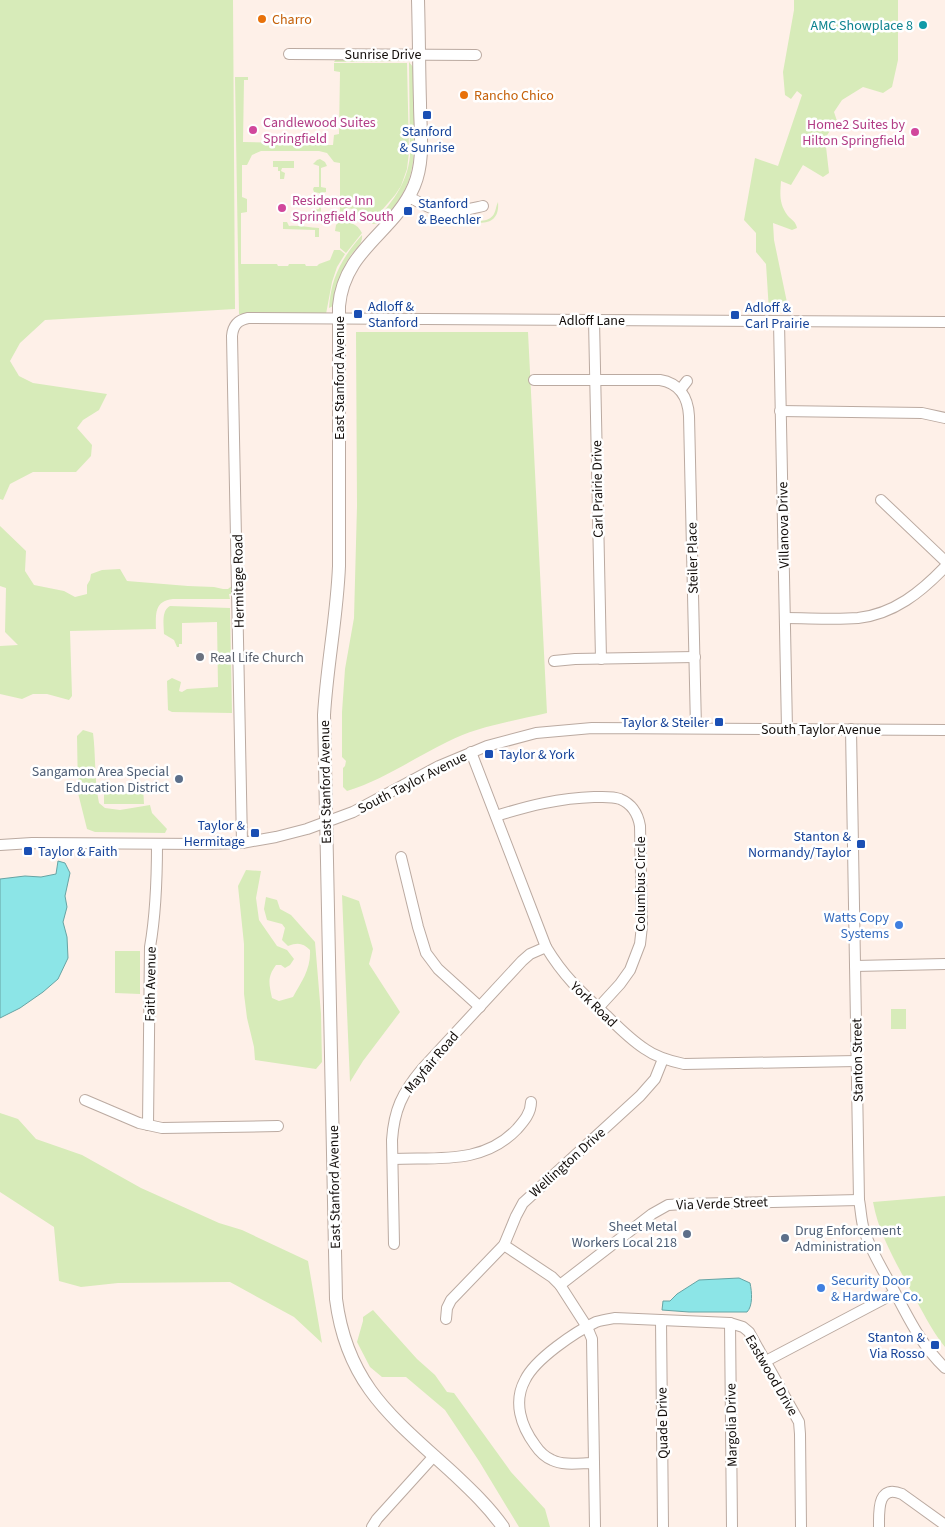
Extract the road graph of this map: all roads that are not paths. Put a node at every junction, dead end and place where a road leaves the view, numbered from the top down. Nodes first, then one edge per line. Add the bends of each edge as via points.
1 (419, 1) edge
2 (289, 54) dead end
3 (419, 55) junction
4 (476, 55) dead end
5 (408, 197) junction
6 (483, 206) dead end
7 (339, 320) junction
8 (594, 320) junction
9 (239, 321) joint
10 (779, 322) junction
11 (945, 322) edge
12 (534, 380) dead end
13 (595, 380) junction
14 (687, 381) dead end
15 (680, 390) junction
16 (780, 411) junction
17 (945, 418) edge
18 (880, 500) dead end
19 (945, 561) edge
20 (945, 567) edge
21 (785, 618) junction
22 (695, 657) junction
23 (601, 659) junction
24 (554, 661) dead end
25 (696, 728) junction
26 (787, 729) junction
27 (850, 729) junction
28 (945, 730) edge
29 (471, 752) junction
30 (496, 816) junction
31 (326, 823) junction
32 (242, 842) junction
33 (157, 844) junction
34 (0, 845) edge
35 (401, 857) dead end
36 (546, 947) junction
37 (945, 964) edge
38 (855, 966) junction
39 (480, 1007) junction
40 (598, 1008) junction
41 (663, 1059) junction
42 (857, 1061) junction
43 (86, 1100) dead end
44 (531, 1102) dead end
45 (148, 1125) junction
46 (278, 1126) dead end
47 (393, 1159) junction
48 (860, 1200) junction
49 (394, 1244) dead end
50 (504, 1245) junction
51 (560, 1285) junction
52 (895, 1293) junction
53 (446, 1318) dead end
54 (661, 1320) junction
55 (730, 1323) junction
56 (587, 1327) junction
57 (766, 1361) junction
58 (945, 1368) edge
59 (434, 1456) junction
60 (594, 1463) junction
61 (945, 1525) edge
62 (372, 1527) edge
63 (503, 1527) edge
64 (595, 1527) edge
65 (663, 1527) edge
66 (732, 1527) edge
67 (801, 1527) edge
68 (878, 1527) edge

1 - 3 main road, East Stanford Avenue
2 - 3 street, Sunrise Drive
3 - 4 street, Sunrise Drive
3 - 5 main road, East Stanford Avenue via 420,158 418,175
5 - 6 street via 443,211
5 - 7 main road, East Stanford Avenue via 352,265 342,292
7 - 8 street, Adloff Lane
7 - 9 street, Adloff Lane via 248,318
7 - 31 main road, East Stanford Avenue via 339,566 324,715
8 - 10 street, Adloff Lane
8 - 13 street, Carl Prairie Drive
9 - 32 street, Hermitage Road via 232,336
10 - 11 street, Adloff Lane
10 - 16 street, Villanova Drive
12 - 13 street
13 - 15 street via 660,380
13 - 23 street, Carl Prairie Drive
14 - 15 street
15 - 22 street, Steiler Place via 689,408
16 - 17 street via 922,413
16 - 21 street, Villanova Drive
18 - 19 street
20 - 21 street via 918,593 887,611 858,618
21 - 26 street, Villanova Drive
22 - 23 street
22 - 25 street, Steiler Place
23 - 24 street
25 - 26 street, South Taylor Avenue
25 - 29 street, South Taylor Avenue via 557,731 517,738
26 - 27 street, South Taylor Avenue
27 - 28 street, South Taylor Avenue
27 - 38 street, Stanton Street
29 - 30 street, York Road
29 - 31 street, South Taylor Avenue
30 - 36 street, York Road
30 - 40 street, Columbus Circle via 534,804 606,797 626,802 635,812 639,821 642,926 638,952 630,970
31 - 32 street, South Taylor Avenue via 293,834
31 - 59 main road, East Stanford Avenue via 339,1317 349,1353 368,1388
32 - 33 street, South Taylor Avenue
33 - 34 street, South Taylor Avenue
33 - 45 street, Faith Avenue via 156,899 150,948
35 - 39 street via 426,953 438,969
36 - 39 street, Mayfair Road via 522,961
36 - 40 street, York Road via 564,974
37 - 38 street
38 - 42 street, Stanton Street
39 - 47 street, Mayfair Road via 404,1094 393,1124
40 - 41 street, York Road via 634,1042
41 - 42 street, York Road via 694,1065
41 - 50 street, Wellington Drive via 655,1078 640,1096 527,1198
42 - 48 street, Stanton Street
43 - 45 street
44 - 47 street via 526,1117 513,1134 485,1152 462,1157
45 - 46 street via 162,1128
47 - 49 street, Mayfair Road
48 - 51 street, Via Verde Street via 668,1205
48 - 52 street, Stanton Street via 864,1231
50 - 51 street
50 - 53 street, Wellington Drive via 451,1300
51 - 56 street
52 - 57 street
52 - 58 street, Stanton Street via 916,1334
54 - 55 street
54 - 56 street via 615,1318
54 - 65 street, Quade Drive
55 - 57 street, Eastwood Drive via 749,1332
55 - 66 street, Margolia Drive
56 - 60 street via 593,1353
56 - 60 street via 534,1367 515,1398 523,1426 547,1458 558,1462
57 - 67 street, Eastwood Drive via 799,1422
59 - 62 street
59 - 63 main road, East Stanford Avenue via 482,1501
60 - 64 street
61 - 68 street via 895,1491 881,1498

